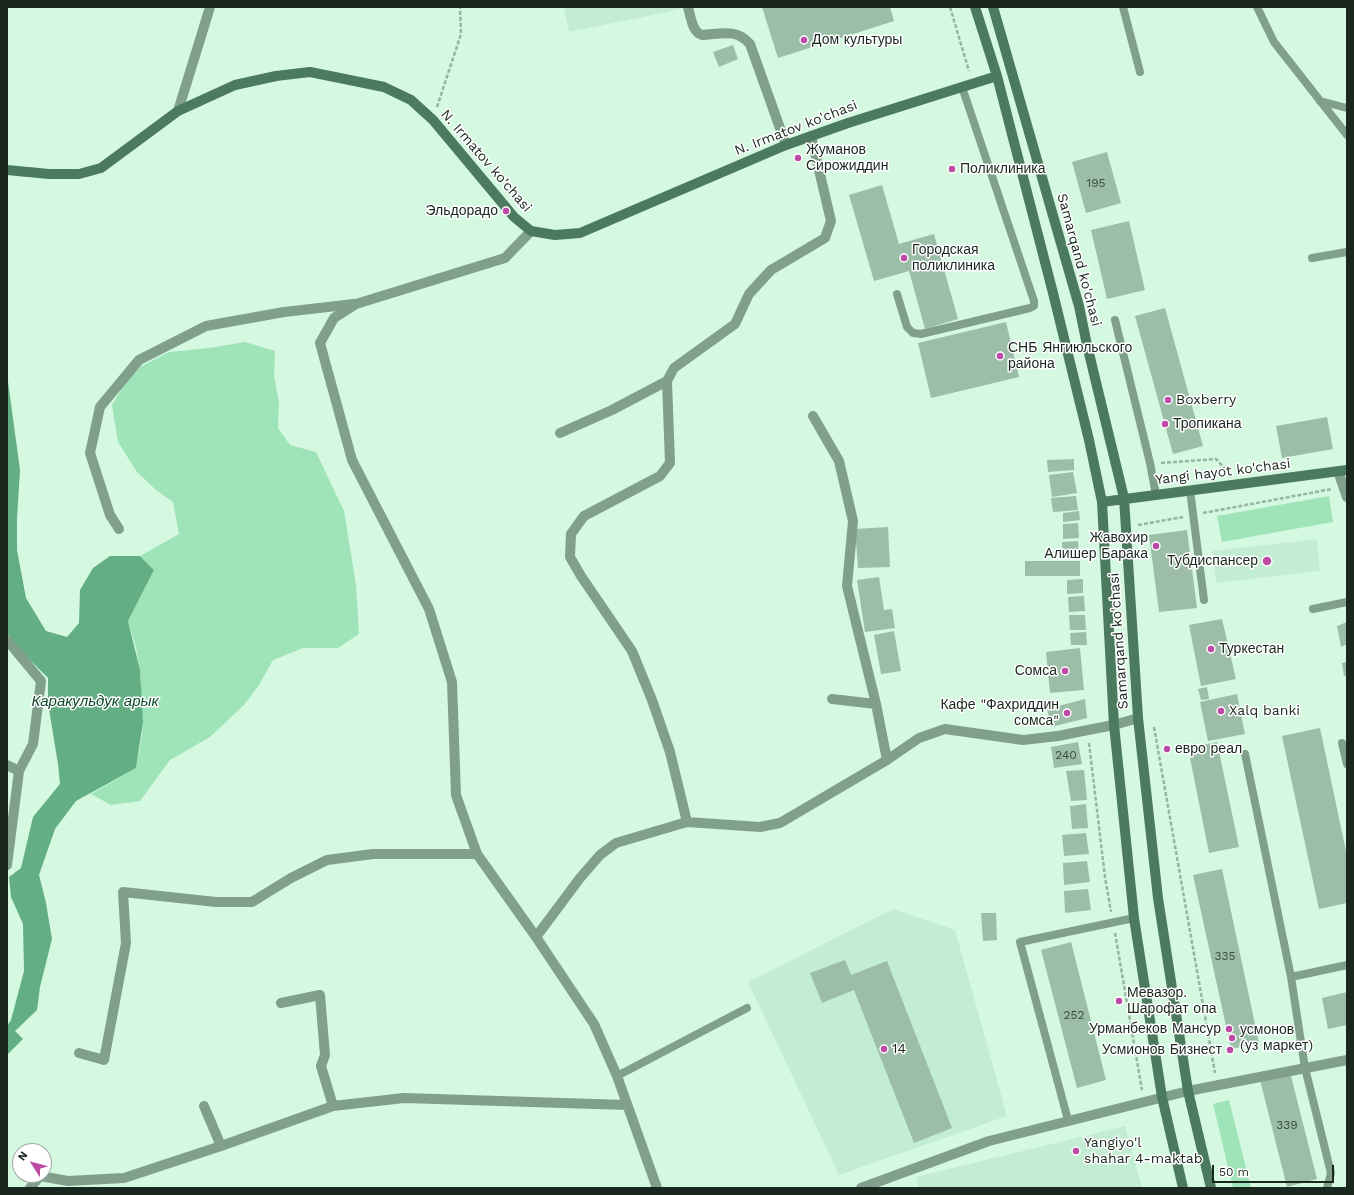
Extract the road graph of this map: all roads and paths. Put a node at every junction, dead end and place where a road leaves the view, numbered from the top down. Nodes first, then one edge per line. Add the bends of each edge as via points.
1 (210, 7) edge
2 (460, 7) edge
3 (688, 7) edge
4 (950, 7) edge
5 (976, 7) edge
6 (993, 7) edge
7 (1123, 7) edge
8 (1257, 7) edge
9 (1140, 72) dead end
10 (997, 76) junction
11 (973, 83) junction
12 (962, 87) junction
13 (1320, 101) junction
14 (1347, 108) edge
15 (178, 111) junction
16 (433, 120) junction
17 (1347, 135) edge
18 (811, 136) junction
19 (786, 145) junction
20 (7, 170) edge
21 (531, 231) junction
22 (1347, 252) edge
23 (1312, 258) dead end
24 (897, 294) dead end
25 (356, 304) junction
26 (1115, 320) dead end
27 (667, 381) junction
28 (813, 416) dead end
29 (560, 434) dead end
30 (1216, 459) dead end
31 (1150, 463) junction
32 (1343, 471) edge
33 (1344, 487) junction
34 (1190, 490) junction
35 (1156, 495) junction
36 (1347, 497) edge
37 (1124, 498) junction
38 (1102, 502) junction
39 (1192, 515) junction
40 (1126, 526) junction
41 (119, 529) dead end
42 (1204, 600) dead end
43 (1347, 602) edge
44 (1313, 609) dead end
45 (7, 640) edge
46 (832, 699) dead end
47 (876, 704) junction
48 (1138, 718) junction
49 (1153, 720) dead end
50 (1114, 725) junction
51 (1342, 743) dead end
52 (1245, 754) dead end
53 (888, 760) junction
54 (1347, 764) edge
55 (7, 765) edge
56 (19, 771) junction
57 (687, 822) junction
58 (476, 854) junction
59 (7, 865) edge
60 (1134, 918) junction
61 (536, 937) junction
62 (1347, 965) edge
63 (1291, 977) junction
64 (281, 1002) dead end
65 (747, 1008) dead end
66 (79, 1053) dead end
67 (1347, 1060) edge
68 (1305, 1068) junction
69 (617, 1076) junction
70 (1217, 1085) junction
71 (1188, 1091) junction
72 (1162, 1097) junction
73 (627, 1105) junction
74 (204, 1106) dead end
75 (333, 1106) junction
76 (1068, 1120) junction
77 (220, 1146) junction
78 (30, 1188) edge
79 (657, 1188) edge
80 (861, 1188) edge
81 (1183, 1188) edge
82 (1211, 1188) edge
83 (1328, 1188) edge

1 - 15 street
2 - 16 path via 461,34
3 - 19 street via 698,34 736,33 750,44
4 - 11 path
5 - 10 main road, Samarqand ko'chasi
6 - 37 main road, Samarqand ko'chasi via 1079,306
7 - 9 lane
8 - 13 lane via 1274,42
10 - 11 main road, N. Irmatov ko'chasi
10 - 38 main road, Samarqand ko'chasi via 1054,293
11 - 12 main road, N. Irmatov ko'chasi
12 - 18 main road, N. Irmatov ko'chasi
12 - 24 lane via 1034,306 921,334 913,333 907,327
13 - 14 lane
13 - 17 lane
15 - 16 main road, N. Irmatov ko'chasi via 235,85 310,72 384,86 411,100
15 - 20 main road, N. Irmatov ko'chasi via 101,168 79,174
16 - 21 main road, N. Irmatov ko'chasi via 514,218
18 - 19 main road, N. Irmatov ko'chasi
18 - 27 street via 831,221 825,238 771,270 749,294 735,324 674,368
19 - 21 main road, N. Irmatov ko'chasi via 580,233 555,235
21 - 25 street via 505,258
22 - 23 lane
25 - 41 street via 284,312 206,326 139,360 100,407 90,453 110,514
25 - 58 street via 334,318 320,343 352,460 429,609 452,682 456,795
26 - 31 lane
27 - 29 street
27 - 57 street via 670,463 660,476 584,516 571,534 570,557 632,651 670,752
28 - 47 street via 840,461 853,521 847,586
30 - 31 path
31 - 35 lane
32 - 33 street
32 - 34 main road, Yangi hayot ko'chasi
33 - 36 street
33 - 39 path
34 - 35 main road, Yangi hayot ko'chasi
34 - 39 lane
35 - 37 main road, Yangi hayot ko'chasi
37 - 38 main road, Yangi hayot ko'chasi
37 - 40 main road, Samarqand ko'chasi
38 - 50 main road, Samarqand ko'chasi
39 - 40 path
39 - 42 lane
40 - 48 main road, Samarqand ko'chasi
43 - 44 lane
45 - 56 street via 41,681 33,744
46 - 47 street
47 - 53 street
48 - 50 street
48 - 71 main road, Samarqand ko'chasi via 1158,898
49 - 70 path
50 - 53 street via 1023,740 945,729 919,738
50 - 60 main road, Samarqand ko'chasi
51 - 54 lane
52 - 63 lane
53 - 57 street via 780,823 760,827
55 - 56 street
56 - 59 street
57 - 61 street via 616,843 600,855
58 - 61 street
58 - 66 street via 373,854 327,860 252,902 216,902 123,892 126,943 104,1060
60 - 72 main road, Samarqand ko'chasi
60 - 76 lane via 1020,942
61 - 69 street via 594,1024
62 - 63 lane
63 - 68 lane
64 - 75 street via 320,995 325,1055 321,1066
65 - 69 lane
67 - 68 street
68 - 70 street
68 - 83 lane via 1331,1173
69 - 73 street
70 - 71 street
71 - 72 street
71 - 82 main road, Samarqand ko'chasi
72 - 76 street
72 - 81 main road, Samarqand ko'chasi
73 - 75 street via 404,1098
73 - 79 street
74 - 77 street
75 - 77 street
76 - 80 street via 989,1141
77 - 78 street via 124,1178 68,1181 40,1176

